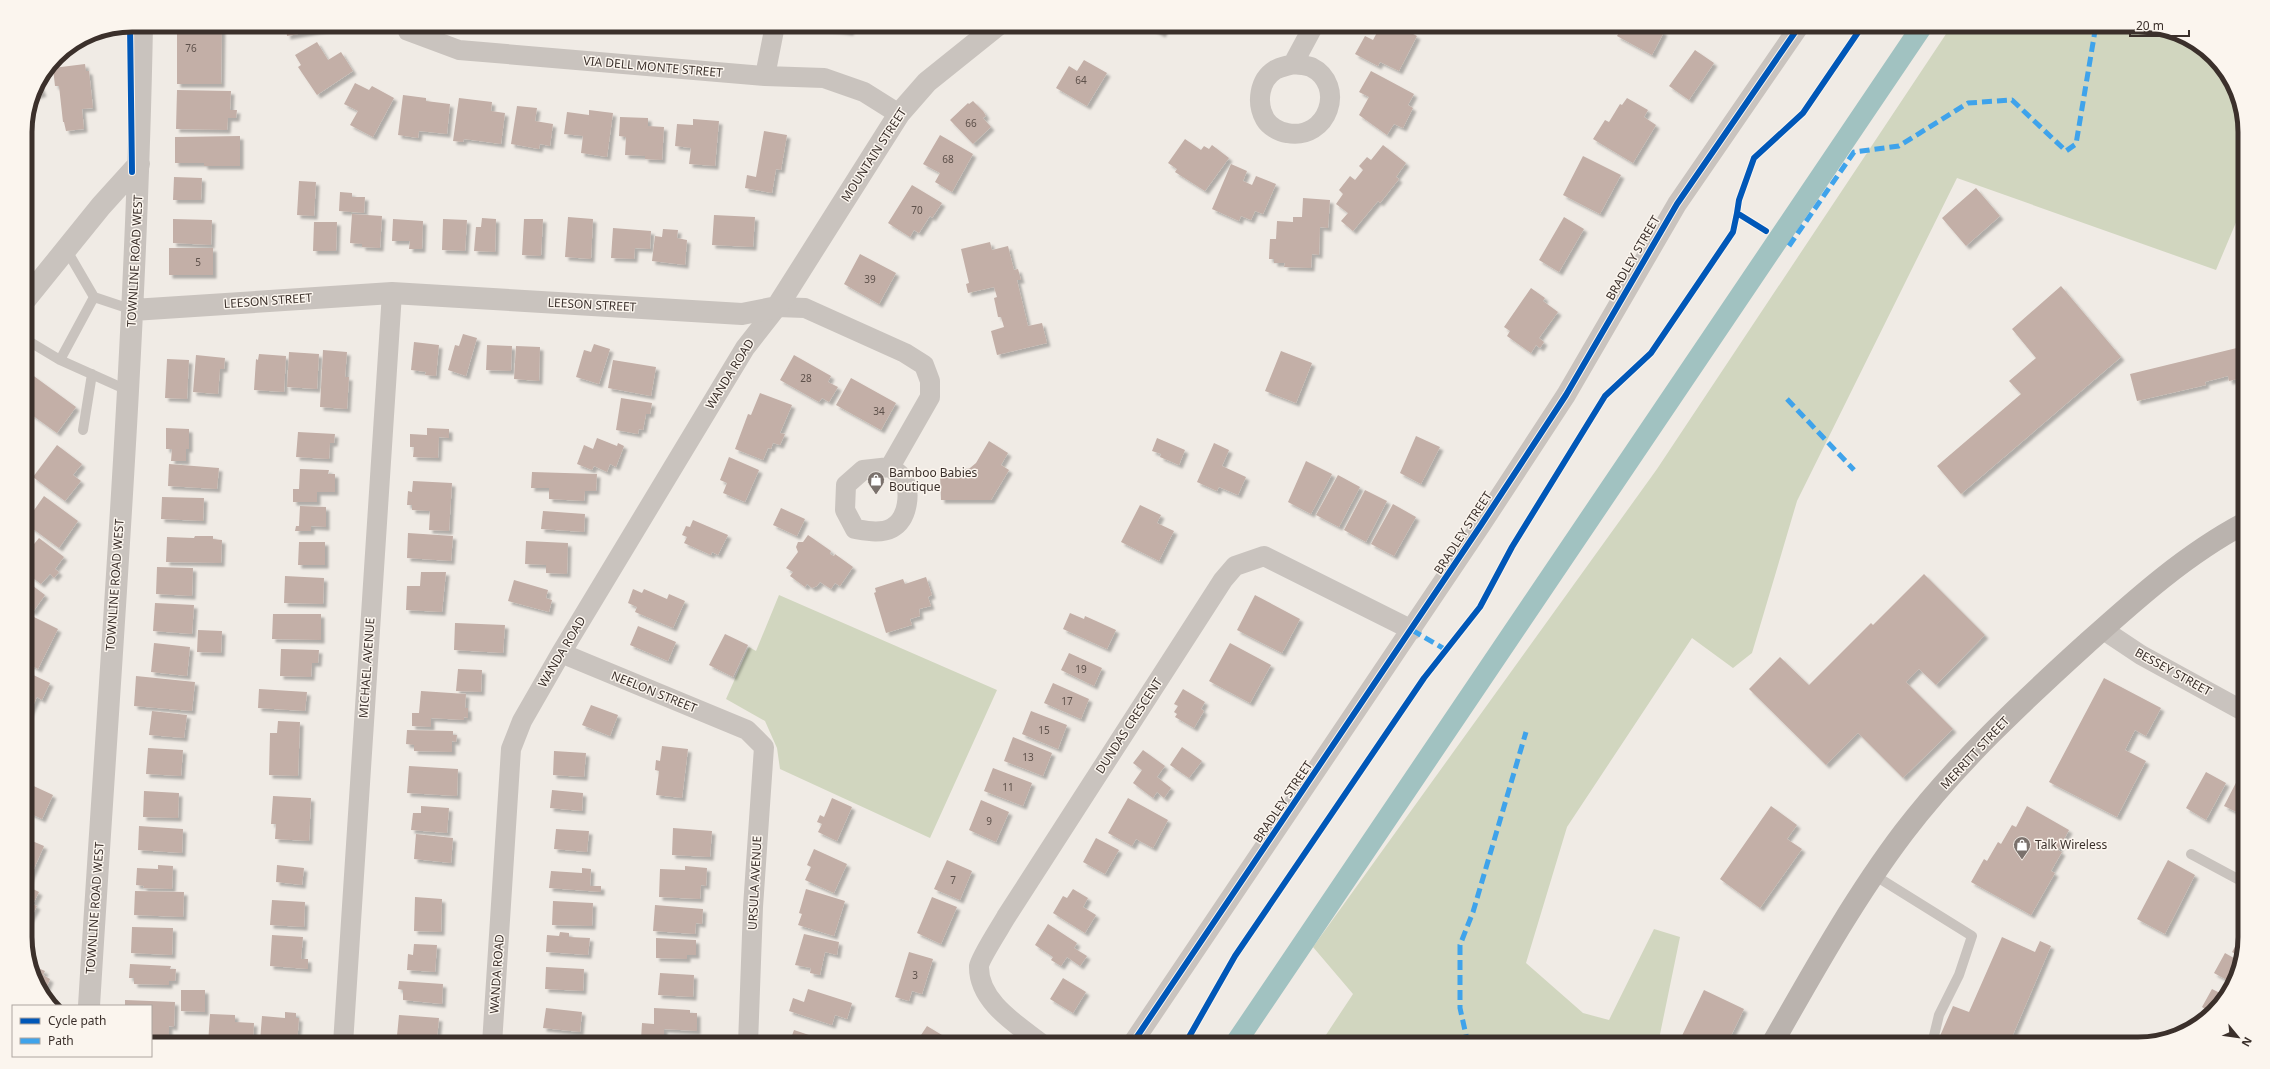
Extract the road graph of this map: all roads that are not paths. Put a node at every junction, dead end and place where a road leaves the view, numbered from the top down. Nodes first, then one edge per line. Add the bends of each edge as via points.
1 (142, 32) edge
2 (411, 32) edge
3 (774, 32) edge
4 (989, 32) edge
5 (1310, 32) edge
6 (1789, 32) edge
7 (1293, 64) dead end
8 (765, 76) junction
9 (899, 114) junction
10 (139, 164) junction
11 (66, 250) junction
12 (32, 291) edge
13 (392, 293) junction
14 (94, 296) junction
15 (777, 307) junction
16 (132, 310) junction
17 (32, 343) edge
18 (60, 360) junction
19 (92, 374) junction
20 (128, 390) junction
21 (84, 430) dead end
22 (890, 467) dead end
23 (2238, 527) edge
24 (2102, 629) junction
25 (1412, 630) junction
26 (561, 654) junction
27 (2238, 708) edge
28 (747, 730) joint
29 (2191, 854) dead end
30 (1874, 876) junction
31 (2238, 879) edge
32 (89, 1005) edge
33 (342, 1037) edge
34 (492, 1037) edge
35 (748, 1037) edge
36 (1033, 1037) edge
37 (1137, 1037) edge
38 (1776, 1037) edge
39 (1934, 1037) edge

1 - 10 street, TOWNLINE ROAD WEST
2 - 8 street, VIA DELL MONTE STREET via 459,50
3 - 8 street
4 - 9 street, MOUNTAIN STREET via 927,82
5 - 7 street
6 - 25 street, BRADLEY STREET via 1677,204 1566,395
8 - 9 street, VIA DELL MONTE STREET via 824,78 864,92
9 - 15 street, MOUNTAIN STREET
10 - 11 street
10 - 16 street, TOWNLINE ROAD WEST
11 - 12 street
11 - 14 lane
13 - 15 street, LEESON STREET via 742,314
13 - 16 street, LEESON STREET
13 - 33 street, MICHAEL AVENUE
14 - 16 lane
14 - 18 lane
15 - 22 street, LEESON STREET via 805,308 905,353 924,365 930,381 930,397
15 - 26 street, WANDA ROAD via 745,348
16 - 20 street, TOWNLINE ROAD WEST
17 - 18 lane
18 - 19 lane
19 - 20 lane
19 - 21 lane
20 - 32 street, TOWNLINE ROAD WEST
23 - 24 main road, MERRITT STREET via 2145,590
24 - 27 street, BESSEY STREET via 2141,655
24 - 30 main road, MERRITT STREET via 2027,698 1967,760 1908,827
25 - 36 street, DUNDAS CRESCENT via 1264,556 1235,566 1223,580 1006,917 979,964 982,983 998,1009
25 - 37 street, BRADLEY STREET
26 - 28 street, NEELON STREET
26 - 34 street, WANDA ROAD via 522,721 511,749
28 - 35 street, URSULA AVENUE via 764,746 753,907
29 - 31 lane
30 - 38 main road, MERRITT STREET via 1811,975
30 - 39 lane via 1972,936 1959,975 1939,1015

